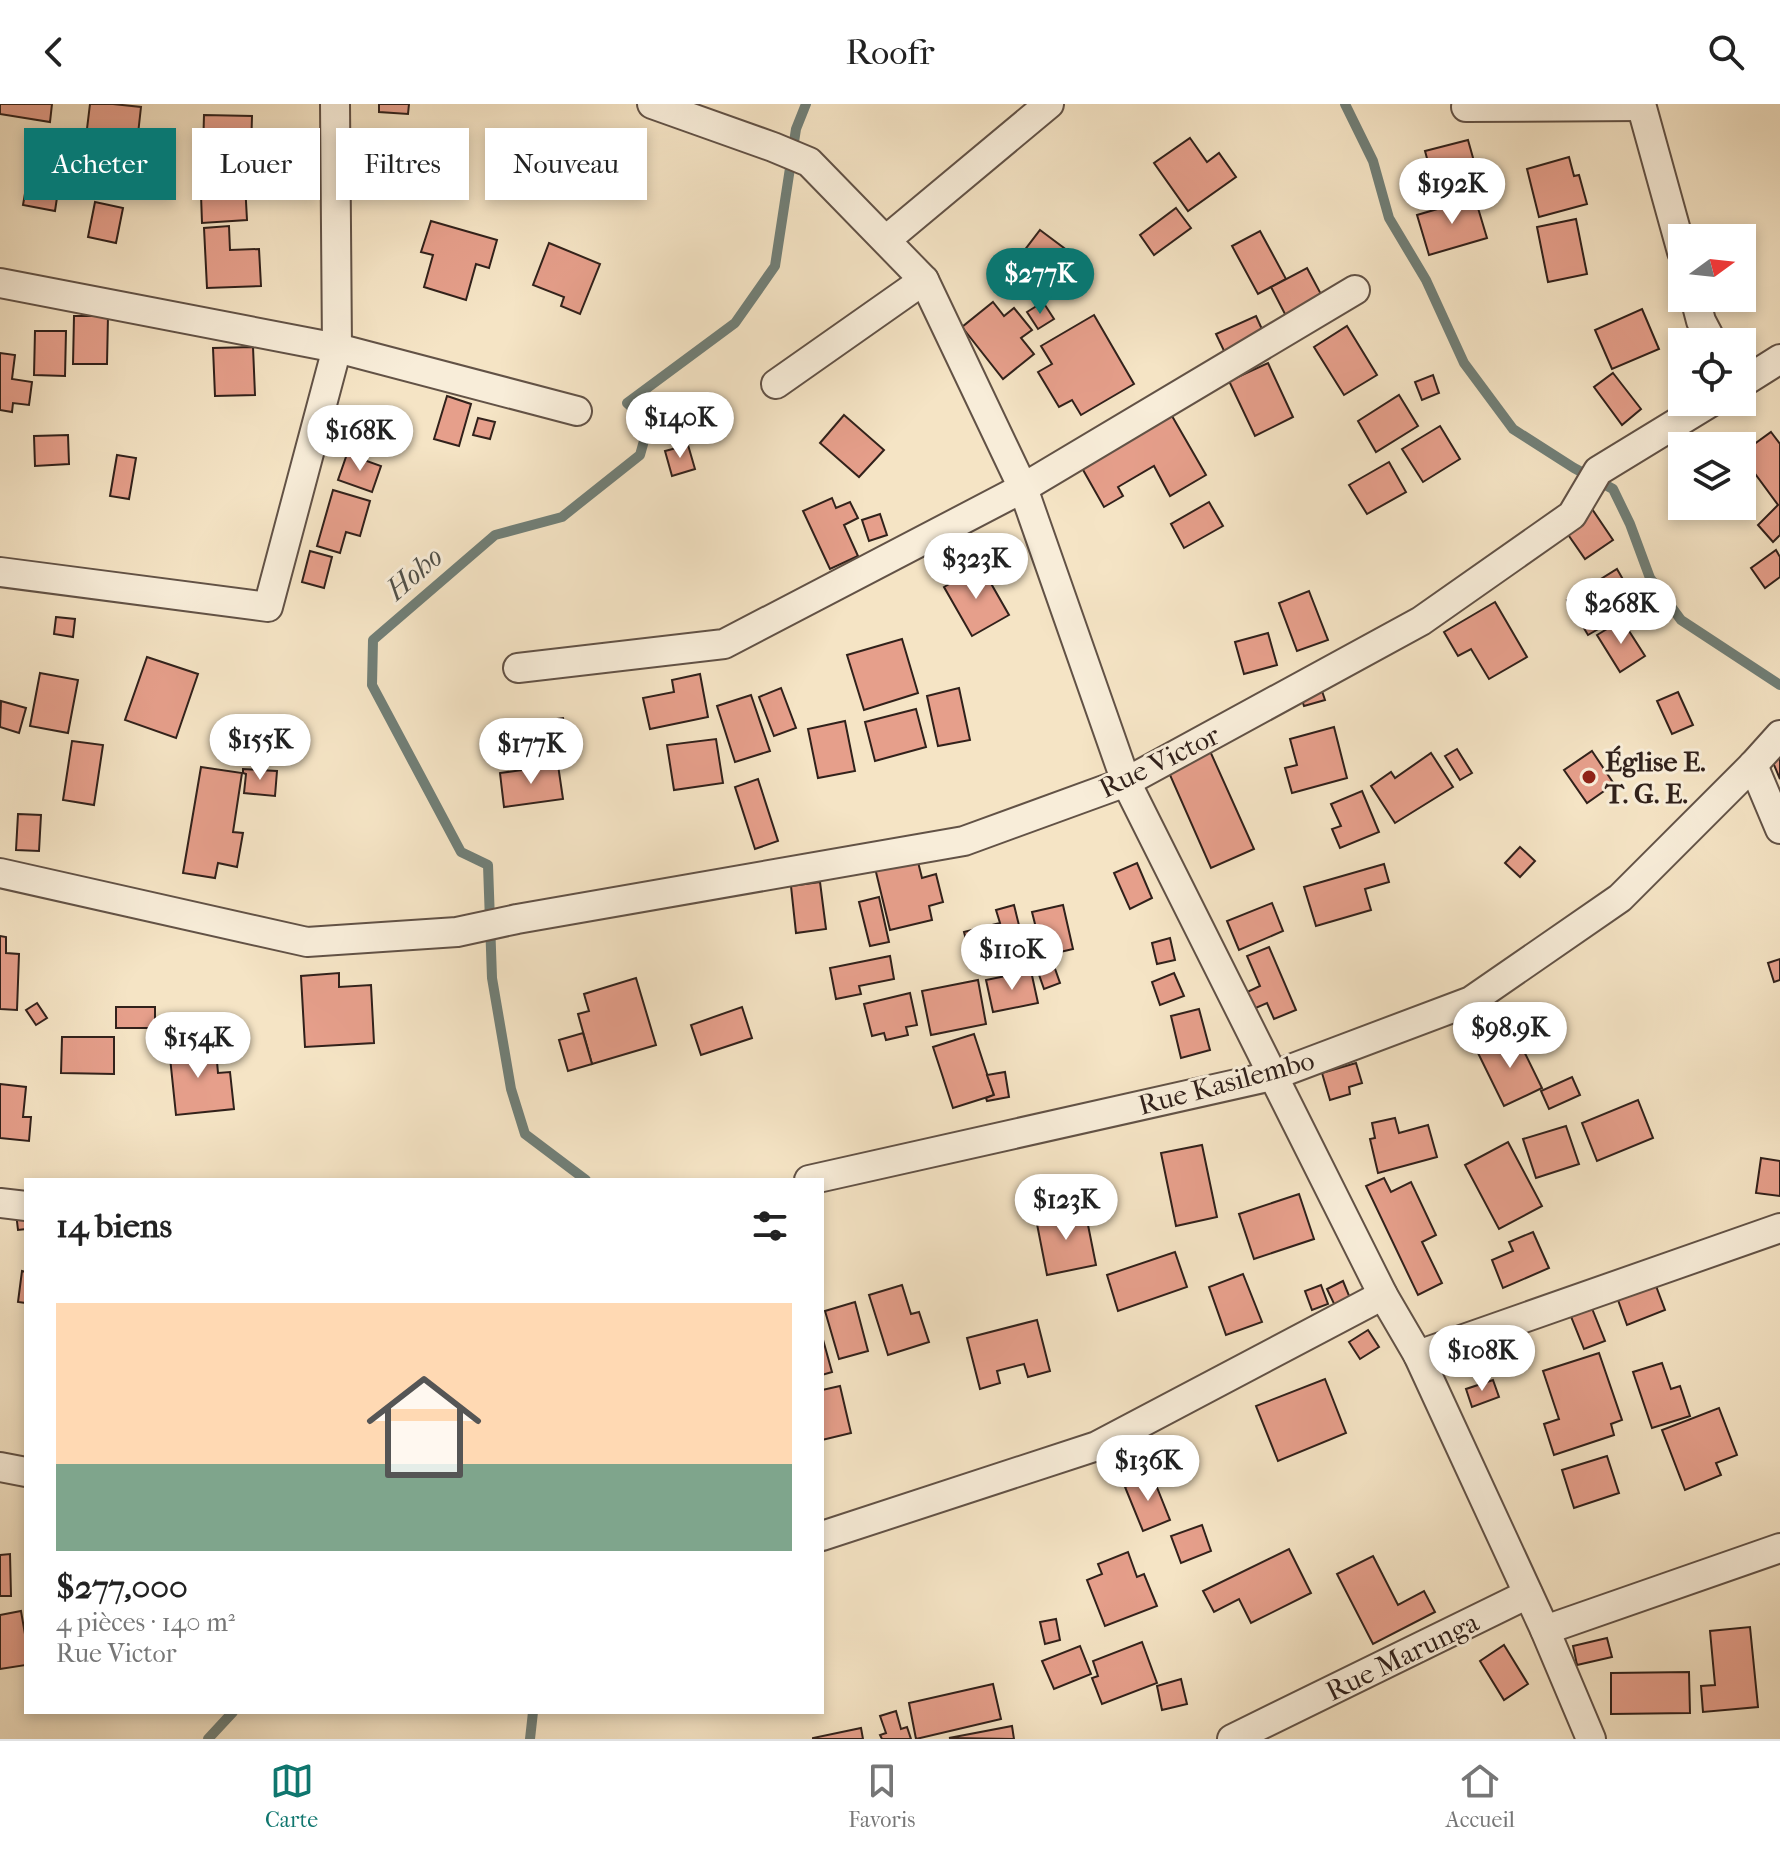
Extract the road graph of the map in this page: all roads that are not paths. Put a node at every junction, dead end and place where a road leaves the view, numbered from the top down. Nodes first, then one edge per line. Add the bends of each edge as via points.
1 (335, 104) edge
2 (652, 104) edge
3 (1049, 104) edge
4 (1641, 105) edge
5 (1466, 107) dead end
6 (1674, 224) edge
7 (886, 240) junction
8 (924, 280) junction
9 (0, 283) edge
10 (1355, 290) dead end
11 (337, 348) junction
12 (1780, 359) edge
13 (1756, 374) edge
14 (776, 384) dead end
15 (577, 411) dead end
16 (1688, 416) edge
17 (1023, 488) junction
18 (0, 572) edge
19 (518, 668) dead end
20 (1780, 735) edge
21 (1753, 765) junction
22 (1126, 782) junction
23 (1780, 829) edge
24 (0, 873) edge
25 (1272, 1076) junction
26 (818, 1178) edge
27 (0, 1203) edge
28 (24, 1206) edge
29 (1780, 1228) edge
30 (1383, 1295) junction
31 (1418, 1355) junction
32 (0, 1467) edge
33 (24, 1472) edge
34 (824, 1535) edge
35 (1780, 1548) edge
36 (1528, 1594) junction
37 (1545, 1630) junction
38 (1232, 1739) edge
39 (1591, 1739) edge

1 - 11 street
2 - 7 street via 809,162
3 - 7 street
4 - 5 street
4 - 6 street
7 - 8 street
8 - 14 street
8 - 17 street
9 - 11 street
10 - 17 street
11 - 15 street
11 - 18 street via 268,607
12 - 13 street
16 - 22 street, Rue Victor via 1598,471 1572,515 1421,621
17 - 19 street via 724,644
17 - 22 street
20 - 21 street, Rue Kasilembo
21 - 23 street
21 - 25 street, Rue Kasilembo via 1620,898 1471,1001
22 - 24 street, Rue Victor via 964,841 457,932 307,942
22 - 25 street
25 - 26 street, Rue Kasilembo
25 - 30 street
27 - 28 street
29 - 31 street
30 - 31 street
30 - 34 street via 1097,1446
31 - 36 street
32 - 33 street
35 - 37 street
36 - 37 street
36 - 38 street, Rue Marunga
37 - 39 street

